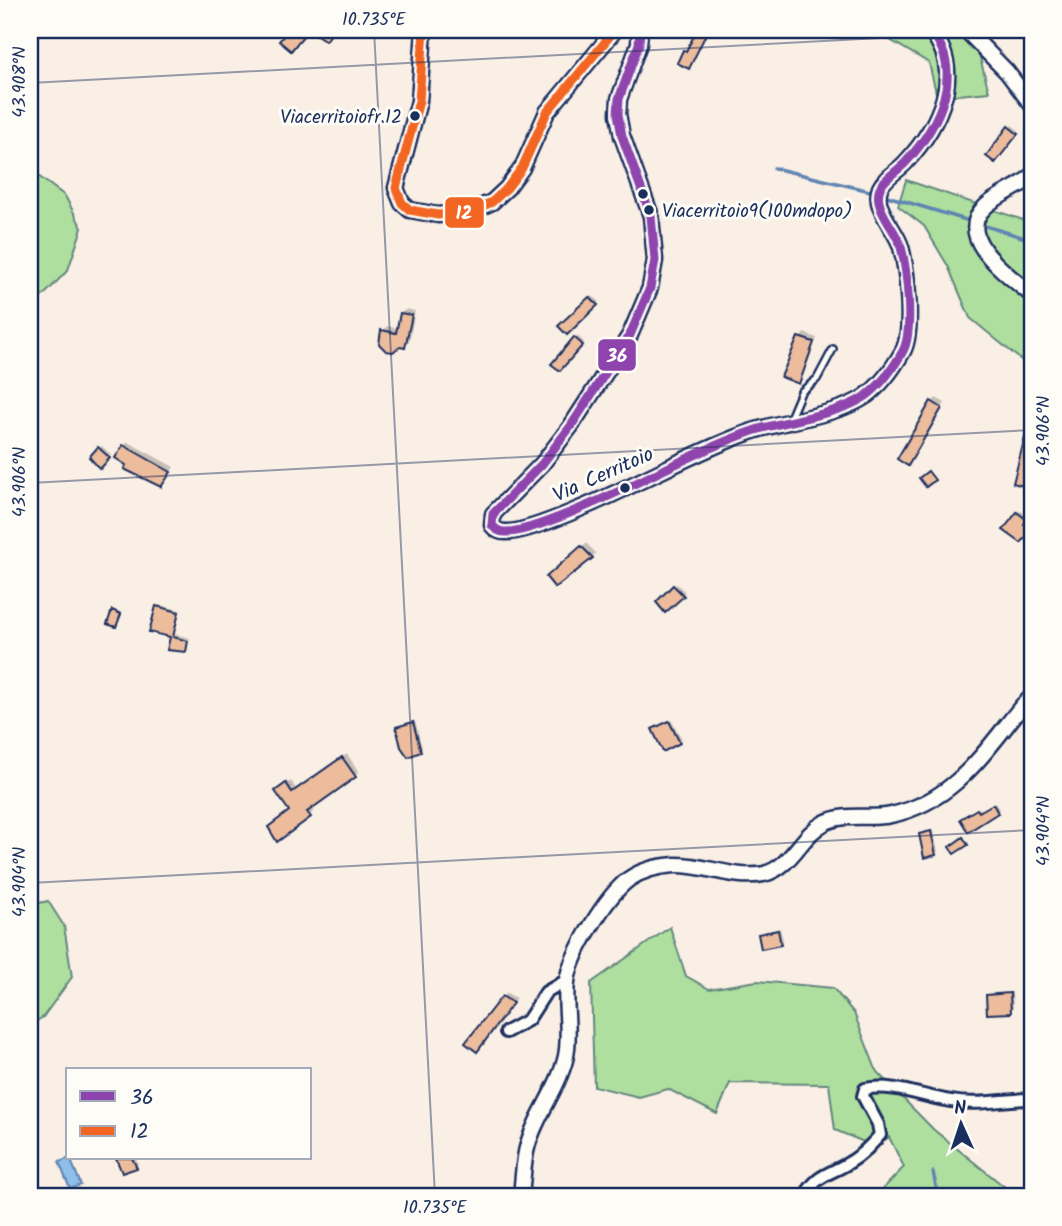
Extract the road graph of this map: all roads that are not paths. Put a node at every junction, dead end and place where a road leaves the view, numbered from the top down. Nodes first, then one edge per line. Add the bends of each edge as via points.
1 (424, 30) edge
2 (615, 30) edge
3 (640, 30) edge
4 (930, 30) edge
5 (966, 30) edge
6 (1032, 105) edge
7 (1032, 176) edge
8 (1032, 295) edge
9 (833, 349) dead end
10 (789, 421) junction
11 (1032, 697) edge
12 (567, 980) junction
13 (506, 1032) dead end
14 (1032, 1099) edge
15 (521, 1196) edge
16 (805, 1196) edge

1 - 2 street via 419,102 396,188 410,210 438,215 469,212 492,202 507,188 522,168 547,112
3 - 10 street, Via Cerritoio via 618,114 651,216 654,260 650,288 630,335 571,426 542,464 493,514 492,525 504,533 543,523 708,448
4 - 10 street, Via Cerritoio via 946,58 946,95 919,144 885,181 879,195 900,246 910,322 904,350 865,396
5 - 6 street
7 - 8 street via 986,206 976,237 983,250
9 - 10 lane via 817,379 801,392
11 - 12 street via 966,775 925,804 886,816 838,817 825,822 772,872 740,875 677,865 630,879 618,888 581,943
12 - 13 street via 546,992 528,1020
12 - 15 street via 566,1056 528,1143
14 - 16 street via 952,1102 888,1088 865,1089 863,1096 880,1135 849,1163 820,1176

